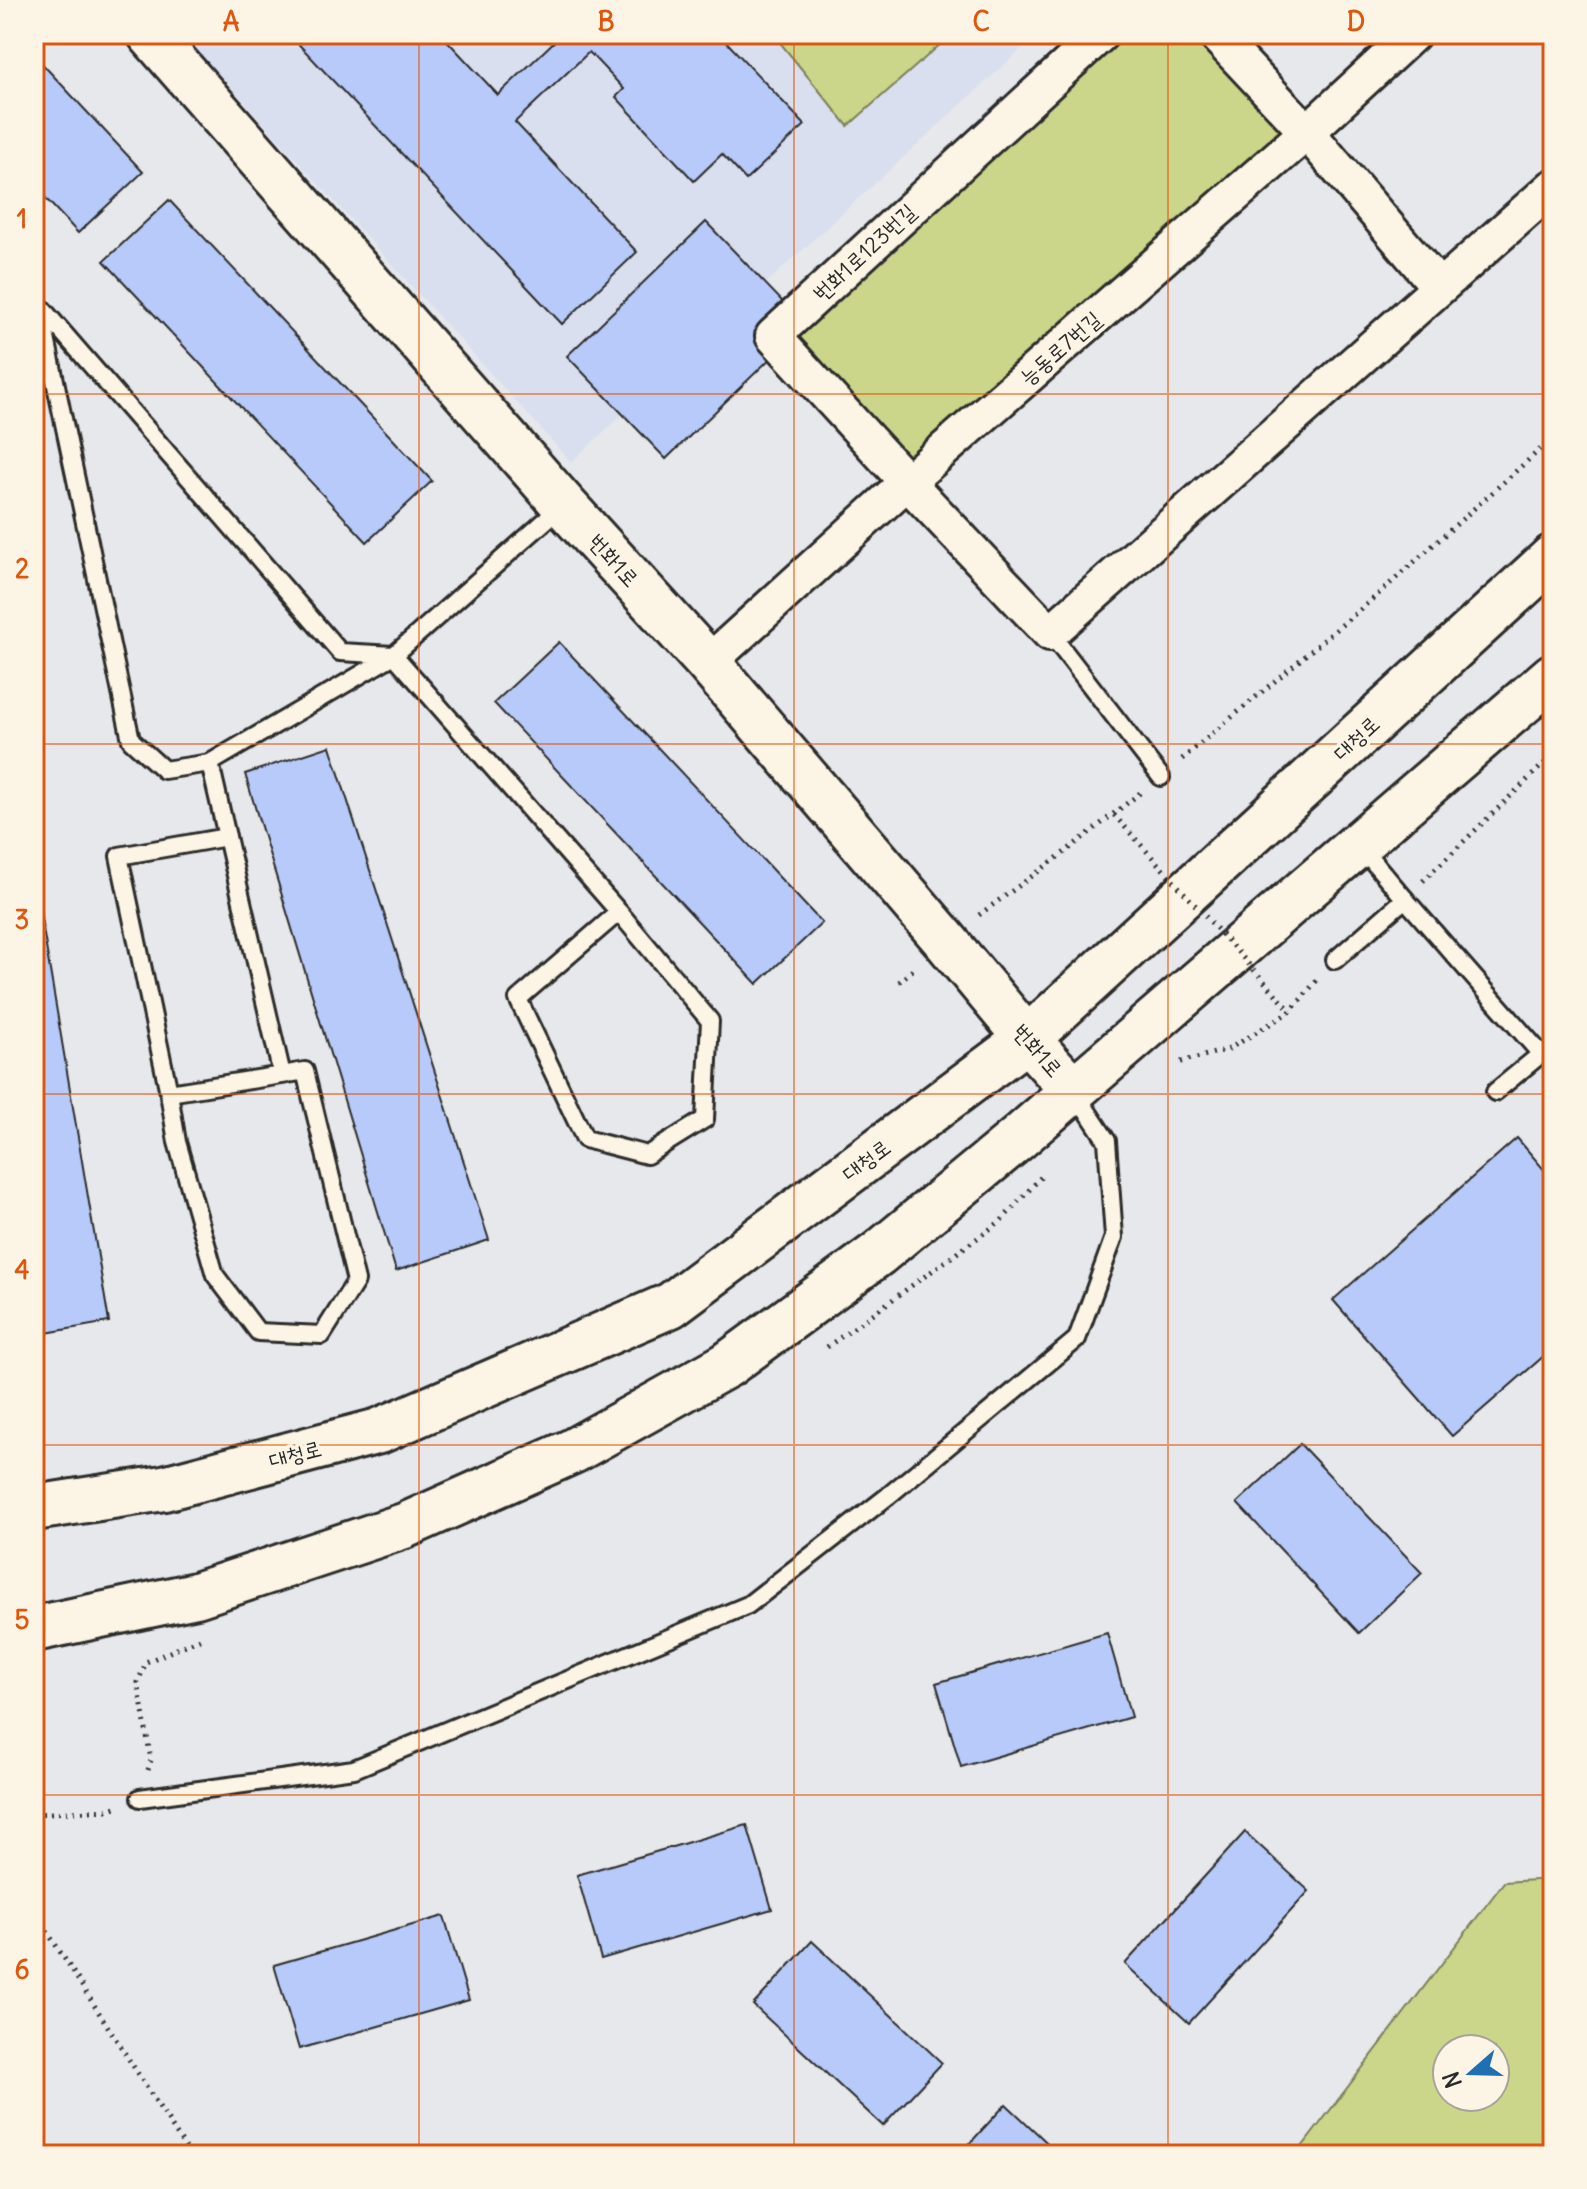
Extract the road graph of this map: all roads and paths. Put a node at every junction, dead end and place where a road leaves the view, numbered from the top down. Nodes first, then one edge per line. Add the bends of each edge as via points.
1 (150, 34) edge
2 (1101, 34) edge
3 (1215, 34) edge
4 (1413, 34) edge
5 (1307, 132) junction
6 (1553, 187) edge
7 (1439, 287) junction
8 (37, 302) edge
9 (1553, 438) edge
10 (907, 482) junction
11 (564, 505) junction
12 (1553, 557) edge
13 (1050, 633) junction
14 (394, 655) junction
15 (708, 663) junction
16 (1553, 676) edge
17 (1553, 755) edge
18 (210, 763) junction
19 (1161, 777) junction
20 (1114, 815) junction
21 (227, 837) junction
22 (1358, 844) junction
23 (1405, 899) junction
24 (619, 912) junction
25 (945, 940) junction
26 (1335, 960) joint
27 (1291, 1011) junction
28 (1027, 1039) junction
29 (1181, 1062) dead end
30 (282, 1075) junction
31 (1073, 1090) junction
32 (1495, 1092) dead end
33 (169, 1093) junction
34 (34, 1508) edge
35 (34, 1629) edge
36 (140, 1798) dead end
37 (34, 1911) edge
38 (190, 2155) edge

1 - 11 main road, 번화1로
2 - 10 street, 번화1로123번길 via 773,336
3 - 5 street
4 - 5 street, 능동로7번길
5 - 7 street
5 - 10 street, 능동로7번길
6 - 7 street
7 - 13 street
8 - 14 lane via 340,652
8 - 18 lane via 131,740 164,770
9 - 19 path
10 - 13 street
10 - 15 street, 능동로7번길
11 - 14 lane
11 - 15 main road, 번화1로
12 - 28 main road, 대청로
13 - 19 lane
14 - 18 lane
14 - 24 lane
15 - 25 main road, 번화1로
16 - 22 main road
17 - 23 path
18 - 21 lane
19 - 20 path
20 - 25 path
20 - 27 path, bridge
21 - 30 lane
21 - 33 lane via 119,856
22 - 23 lane
22 - 31 main road
23 - 26 lane
23 - 32 lane via 1541,1054
24 - 24 lane via 710,1021 705,1119 647,1155 585,1139 518,999
25 - 28 main road, 번화1로
26 - 27 path
27 - 29 path via 1229,1049
28 - 31 main road, 번화1로
28 - 34 main road, 대청로 via 671,1305 379,1431 164,1488
30 - 33 lane
30 - 33 lane via 305,1071 356,1281 322,1335 258,1332 215,1275 177,1142
31 - 35 main road via 879,1253 727,1365 573,1451 404,1526 196,1595
31 - 36 lane via 1107,1141 1114,1237 1077,1339 748,1605 354,1769
37 - 38 path

